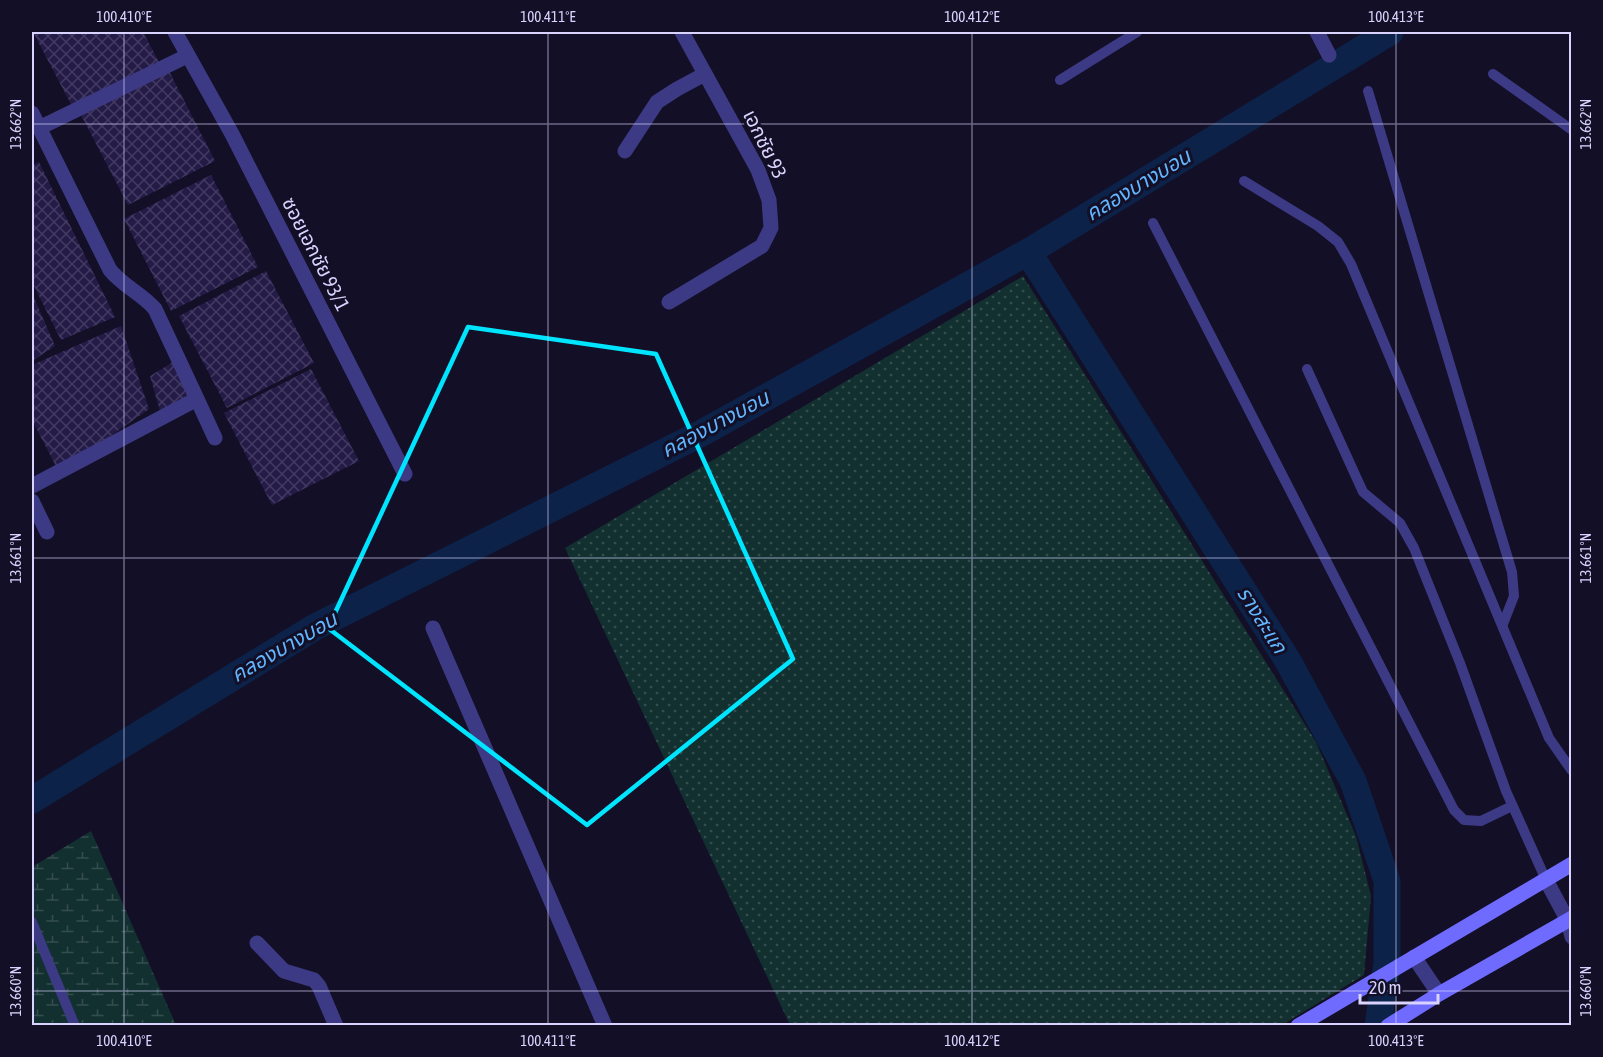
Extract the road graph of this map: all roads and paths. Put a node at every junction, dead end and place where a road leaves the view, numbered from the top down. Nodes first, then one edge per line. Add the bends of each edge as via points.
1 (175, 32) edge
2 (682, 32) edge
3 (1137, 32) edge
4 (1317, 32) edge
5 (1327, 51) dead end
6 (187, 56) junction
7 (705, 74) junction
8 (1493, 74) dead end
9 (1060, 80) dead end
10 (1368, 91) dead end
11 (32, 114) edge
12 (1572, 130) edge
13 (38, 136) edge
14 (625, 151) dead end
15 (1244, 181) dead end
16 (1153, 223) dead end
17 (669, 302) dead end
18 (1307, 369) dead end
19 (197, 399) junction
20 (215, 438) dead end
21 (405, 474) dead end
22 (32, 486) edge
23 (32, 501) edge
24 (47, 532) dead end
25 (1503, 624) junction
26 (433, 628) dead end
27 (1572, 771) edge
28 (1512, 806) junction
29 (1572, 864) edge
30 (1546, 880) junction
31 (1570, 920) edge
32 (32, 922) edge
33 (1572, 937) edge
34 (257, 943) dead end
35 (1414, 957) junction
36 (1439, 994) junction
37 (1305, 1022) edge
38 (1388, 1025) edge
39 (75, 1026) edge
40 (336, 1026) edge
41 (605, 1026) edge

1 - 6 street, ซอยเอกชัย 93/1
2 - 7 street, เอกชัย 93
3 - 9 lane
4 - 5 street
6 - 13 street
6 - 21 street, ซอยเอกชัย 93/1 via 232,135
7 - 14 street via 657,102
7 - 17 street, เอกชัย 93 via 758,170 769,200 771,228 762,246
8 - 12 lane
10 - 25 lane via 1512,572 1514,596
11 - 13 street
13 - 19 street via 110,270 155,309
15 - 25 lane via 1318,226 1338,242 1351,264
16 - 28 lane via 1454,810 1464,820 1480,821
18 - 28 lane via 1363,492 1400,523 1414,548
19 - 20 street
19 - 22 street
23 - 24 street
25 - 27 lane via 1549,738
26 - 41 street
28 - 30 lane
29 - 30 street
30 - 31 street
30 - 35 street
31 - 33 street
31 - 36 street
32 - 39 lane
34 - 40 street via 284,971 314,980
35 - 36 street
35 - 37 street
36 - 38 street

